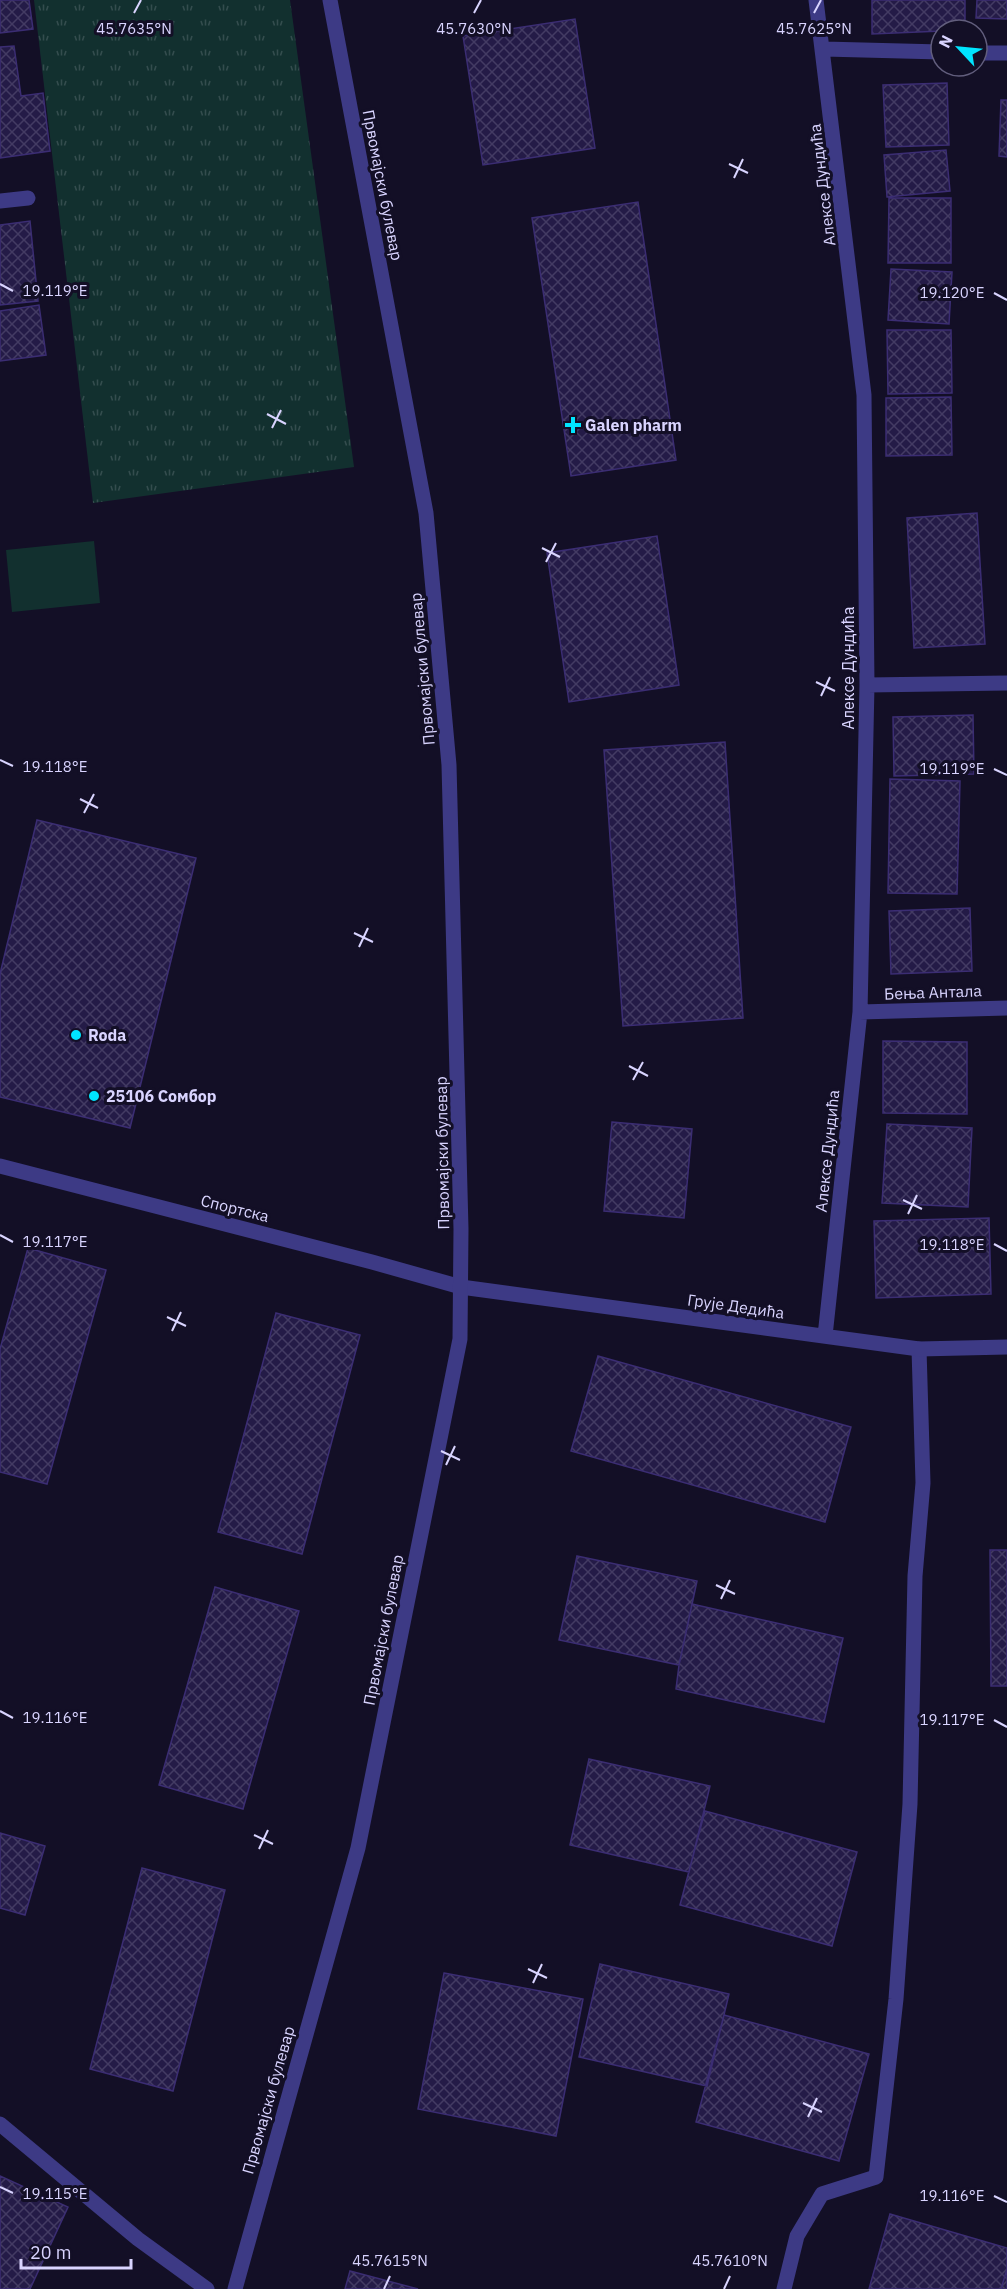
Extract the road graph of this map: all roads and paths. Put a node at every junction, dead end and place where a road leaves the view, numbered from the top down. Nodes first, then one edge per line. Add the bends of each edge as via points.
1 (330, 0) edge
2 (816, 0) edge
3 (824, 49) junction
4 (929, 52) edge
5 (989, 52) edge
6 (1007, 53) edge
7 (28, 198) dead end
8 (0, 201) edge
9 (1007, 683) edge
10 (867, 685) junction
11 (1007, 1008) edge
12 (860, 1012) junction
13 (0, 1166) edge
14 (461, 1287) junction
15 (825, 1336) junction
16 (1007, 1347) edge
17 (919, 1349) junction
18 (0, 2124) edge
19 (207, 2289) edge
20 (235, 2289) edge
21 (784, 2289) edge

1 - 14 street, Првомајски булевар via 427,525 449,765
2 - 3 street, Алексе Дундића
3 - 4 street
3 - 10 street, Алексе Дундића via 864,396
5 - 6 street
7 - 8 street
9 - 10 street
10 - 12 street, Алексе Дундића
11 - 12 street, Бења Антала
12 - 15 street, Алексе Дундића
13 - 14 street, Спортска
14 - 15 street, Грује Дедића
14 - 20 street, Првомајски булевар via 460,1339 358,1848
15 - 17 street, Грује Дедића
16 - 17 street, Грује Дедића
17 - 21 street via 923,1483 915,1576 910,1804 896,1999 876,2177 822,2194 797,2236
18 - 19 street via 138,2239

